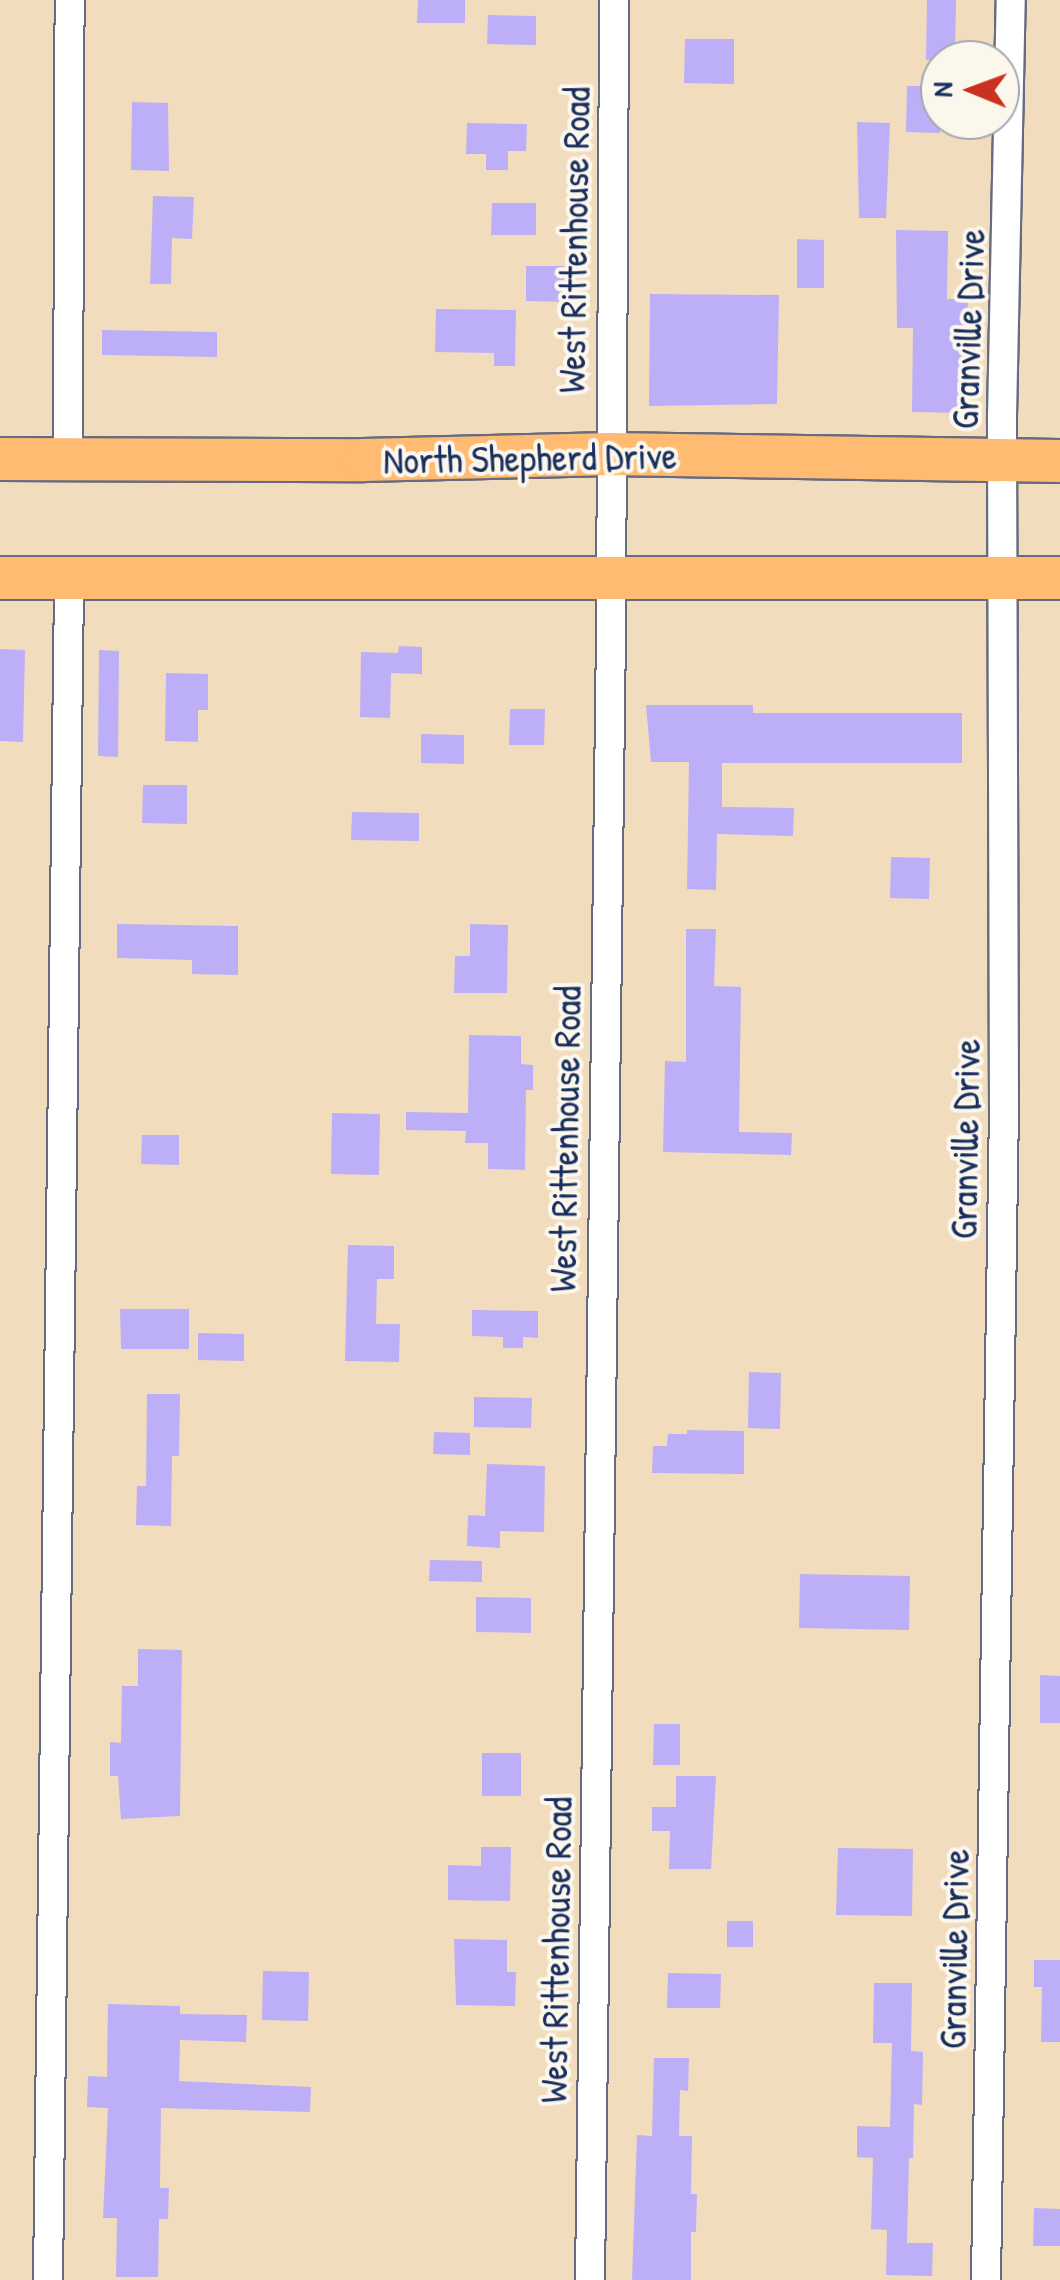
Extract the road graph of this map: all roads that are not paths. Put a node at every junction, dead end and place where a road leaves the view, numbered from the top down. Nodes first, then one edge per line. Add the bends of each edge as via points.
1 (70, 0) edge
2 (614, 0) edge
3 (1011, 0) edge
4 (610, 454) junction
5 (0, 459) edge
6 (68, 460) junction
7 (1002, 460) junction
8 (1060, 461) edge
9 (610, 576) junction
10 (0, 578) edge
11 (1004, 578) junction
12 (1060, 578) edge
13 (69, 579) junction
14 (48, 2280) edge
15 (590, 2280) edge
16 (986, 2280) edge

1 - 6 street
2 - 4 street, West Rittenhouse Road
3 - 7 street, Granville Drive
4 - 6 main road, North Shepherd Drive
4 - 7 main road, North Shepherd Drive
4 - 9 street, West Rittenhouse Road
5 - 6 main road, North Shepherd Drive
7 - 8 main road, North Shepherd Drive
7 - 11 street, Granville Drive
9 - 11 main road
9 - 13 main road
9 - 15 street, West Rittenhouse Road
10 - 13 main road
11 - 12 main road
11 - 16 street, Granville Drive via 1004,1108
13 - 14 street

